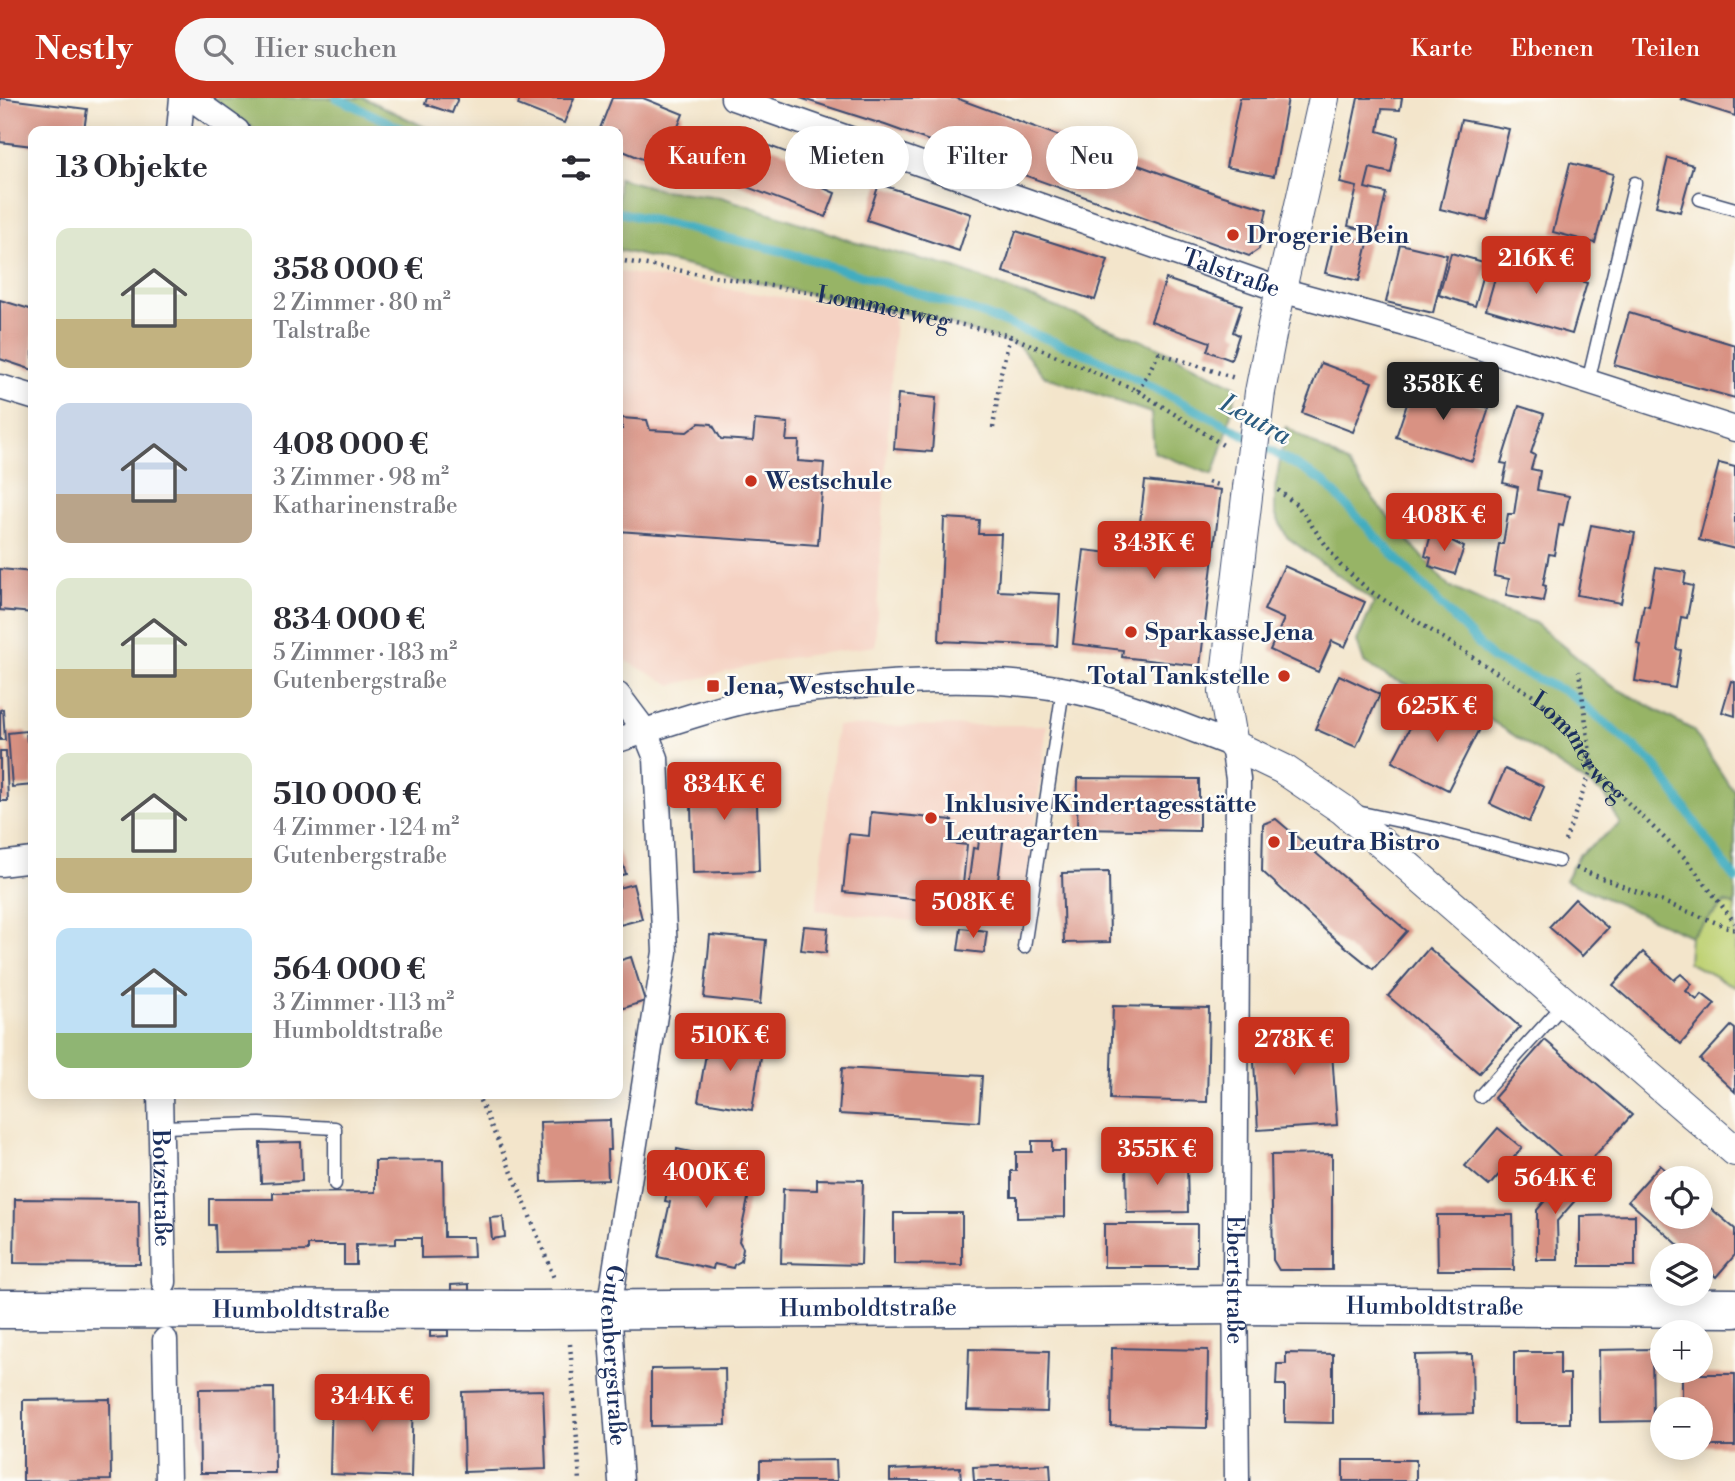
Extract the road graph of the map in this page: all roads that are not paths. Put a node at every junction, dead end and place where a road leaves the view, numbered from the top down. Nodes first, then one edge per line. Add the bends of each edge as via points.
1 (182, 98) edge
2 (191, 98) edge
3 (733, 98) edge
4 (1324, 98) edge
5 (179, 126) edge
6 (230, 126) edge
7 (1635, 183) dead end
8 (1700, 199) dead end
9 (1735, 209) edge
10 (1281, 290) junction
11 (1588, 382) junction
12 (0, 387) edge
13 (28, 395) edge
14 (1735, 429) edge
15 (1063, 689) junction
16 (623, 702) edge
17 (645, 731) junction
18 (623, 738) edge
19 (1233, 745) junction
20 (1342, 809) junction
21 (28, 861) edge
22 (1558, 861) road end
23 (0, 864) edge
24 (1024, 947) dead end
25 (1564, 1004) junction
26 (1480, 1096) dead end
27 (160, 1099) edge
28 (163, 1127) junction
29 (1735, 1151) edge
30 (335, 1184) dead end
31 (164, 1282) dead end
32 (1236, 1305) junction
33 (1735, 1308) edge
34 (0, 1309) edge
35 (610, 1309) junction
36 (165, 1340) dead end
37 (168, 1481) edge
38 (621, 1481) edge
39 (1237, 1481) edge

1 - 5 street
2 - 6 street
3 - 10 street, Talstraße
4 - 10 street
7 - 11 lane
8 - 9 lane
10 - 11 street, Talstraße via 1420,328
10 - 19 street, bridge via 1260,392 1262,488 1224,692
11 - 14 street, Talstraße
12 - 13 street
15 - 17 street via 1015,683 908,681 801,690 749,700
15 - 19 street via 1118,703
15 - 24 lane
16 - 17 street, Gutenbergstraße
17 - 18 street
17 - 35 street, Gutenbergstraße via 659,781 665,952
19 - 20 street via 1283,769
19 - 32 street, Ebertstraße via 1238,779
20 - 22 lane
20 - 25 street
21 - 23 street
25 - 26 lane
25 - 29 street
27 - 28 street, Botzstraße
28 - 30 lane via 260,1124 335,1128
28 - 31 street, Botzstraße
32 - 33 main road, Humboldtstraße
32 - 35 main road, Humboldtstraße
32 - 39 street, Ebertstraße
34 - 35 main road, Humboldtstraße
35 - 38 street, Gutenbergstraße
36 - 37 street

